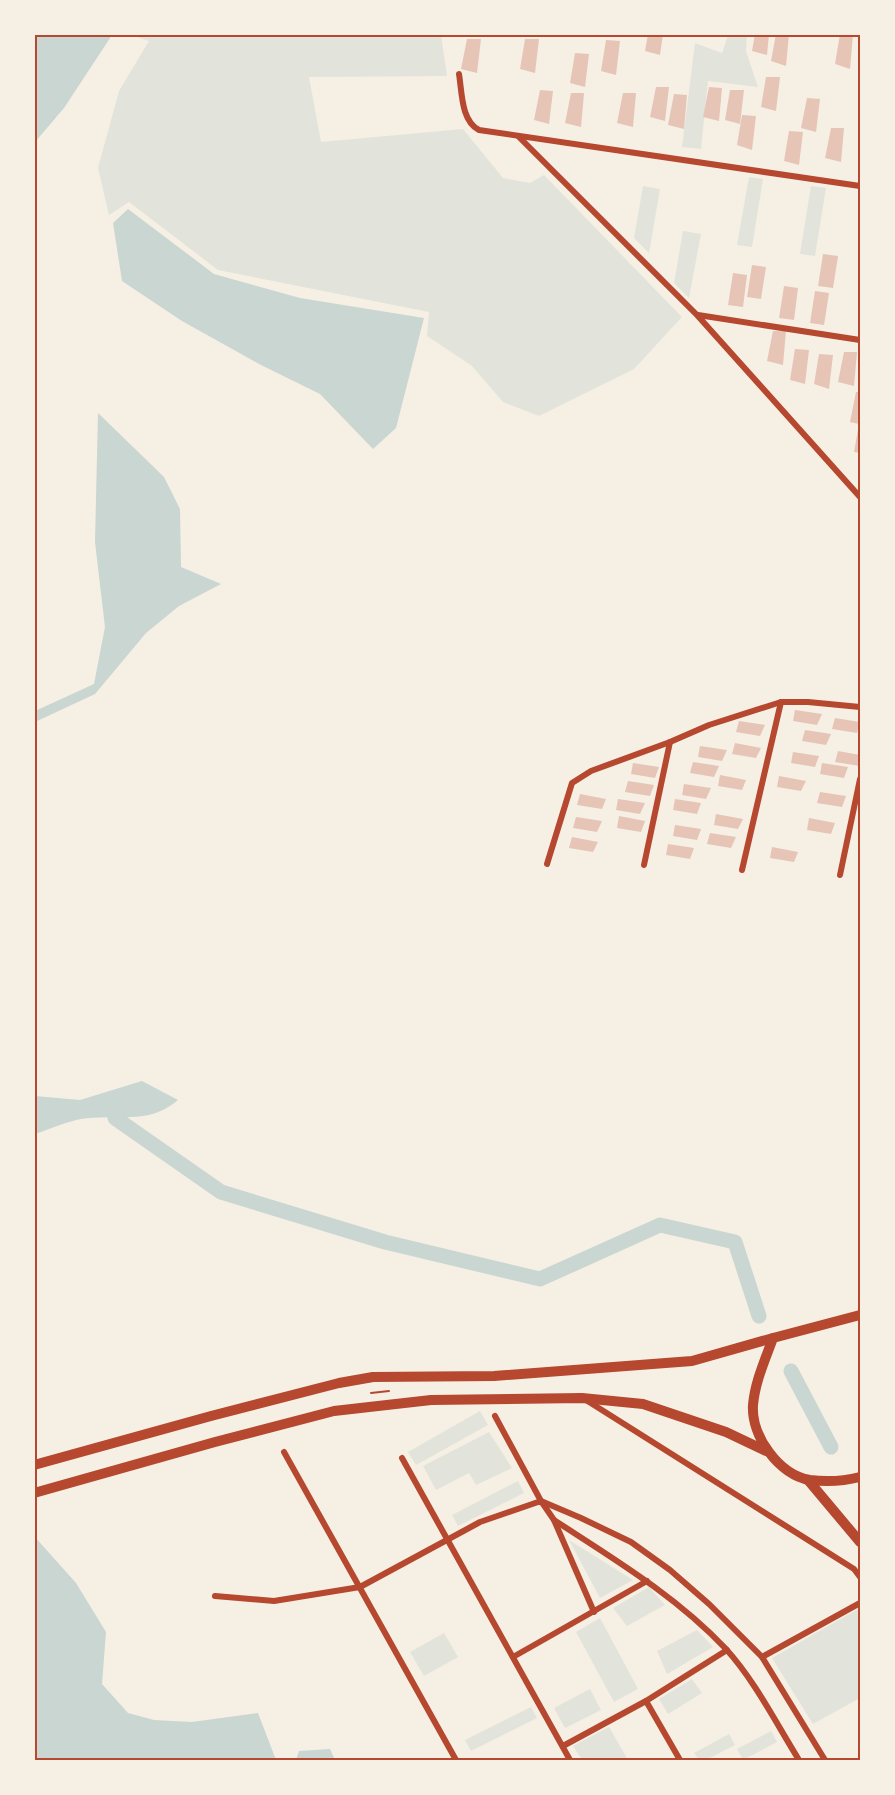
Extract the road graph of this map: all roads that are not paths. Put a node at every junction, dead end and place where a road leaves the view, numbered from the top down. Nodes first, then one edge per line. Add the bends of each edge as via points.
1 (459, 74) dead end
2 (519, 137) junction
3 (861, 186) edge
4 (697, 315) junction
5 (861, 340) edge
6 (859, 494) edge
7 (781, 702) junction
8 (861, 707) edge
9 (670, 742) junction
10 (861, 779) edge
11 (547, 864) dead end
12 (644, 865) dead end
13 (742, 870) dead end
14 (840, 875) dead end
15 (861, 1315) edge
16 (772, 1338) junction
17 (582, 1398) junction
18 (495, 1416) dead end
19 (766, 1450) junction
20 (284, 1452) dead end
21 (402, 1458) dead end
22 (34, 1465) edge
23 (861, 1477) edge
24 (808, 1480) junction
25 (34, 1493) edge
26 (541, 1501) junction
27 (554, 1520) junction
28 (447, 1540) junction
29 (861, 1542) edge
30 (861, 1577) edge
31 (647, 1581) junction
32 (360, 1587) junction
33 (215, 1596) dead end
34 (861, 1603) edge
35 (594, 1612) junction
36 (727, 1650) junction
37 (513, 1657) junction
38 (762, 1657) junction
39 (646, 1701) junction
40 (563, 1746) junction
41 (456, 1761) edge
42 (570, 1761) edge
43 (680, 1761) edge
44 (799, 1761) edge
45 (825, 1761) edge

1 - 2 street via 467,119 472,126
2 - 3 street
2 - 4 street
4 - 5 street
4 - 6 street
7 - 8 street
7 - 9 street via 709,724
7 - 13 street
9 - 11 street via 591,771 572,783
9 - 12 street
10 - 14 street
15 - 16 main road
16 - 19 main road via 753,1406 756,1429
16 - 22 main road via 692,1360 494,1376 373,1377
17 - 19 main road via 644,1404
17 - 25 main road via 431,1400 334,1411
17 - 30 street
18 - 26 street
19 - 24 main road via 787,1469
20 - 32 street
21 - 28 street
23 - 24 main road via 844,1481
24 - 29 main road
26 - 27 street
26 - 28 street via 480,1522
26 - 38 street via 614,1533 650,1554 709,1604
27 - 31 street
27 - 35 street
28 - 32 street
28 - 37 street
31 - 35 street
31 - 36 street via 686,1610
32 - 33 street via 274,1601
32 - 41 street
34 - 38 street
35 - 37 street
36 - 39 street
36 - 44 street
37 - 40 street
38 - 45 street
39 - 40 street
39 - 43 street
40 - 42 street

